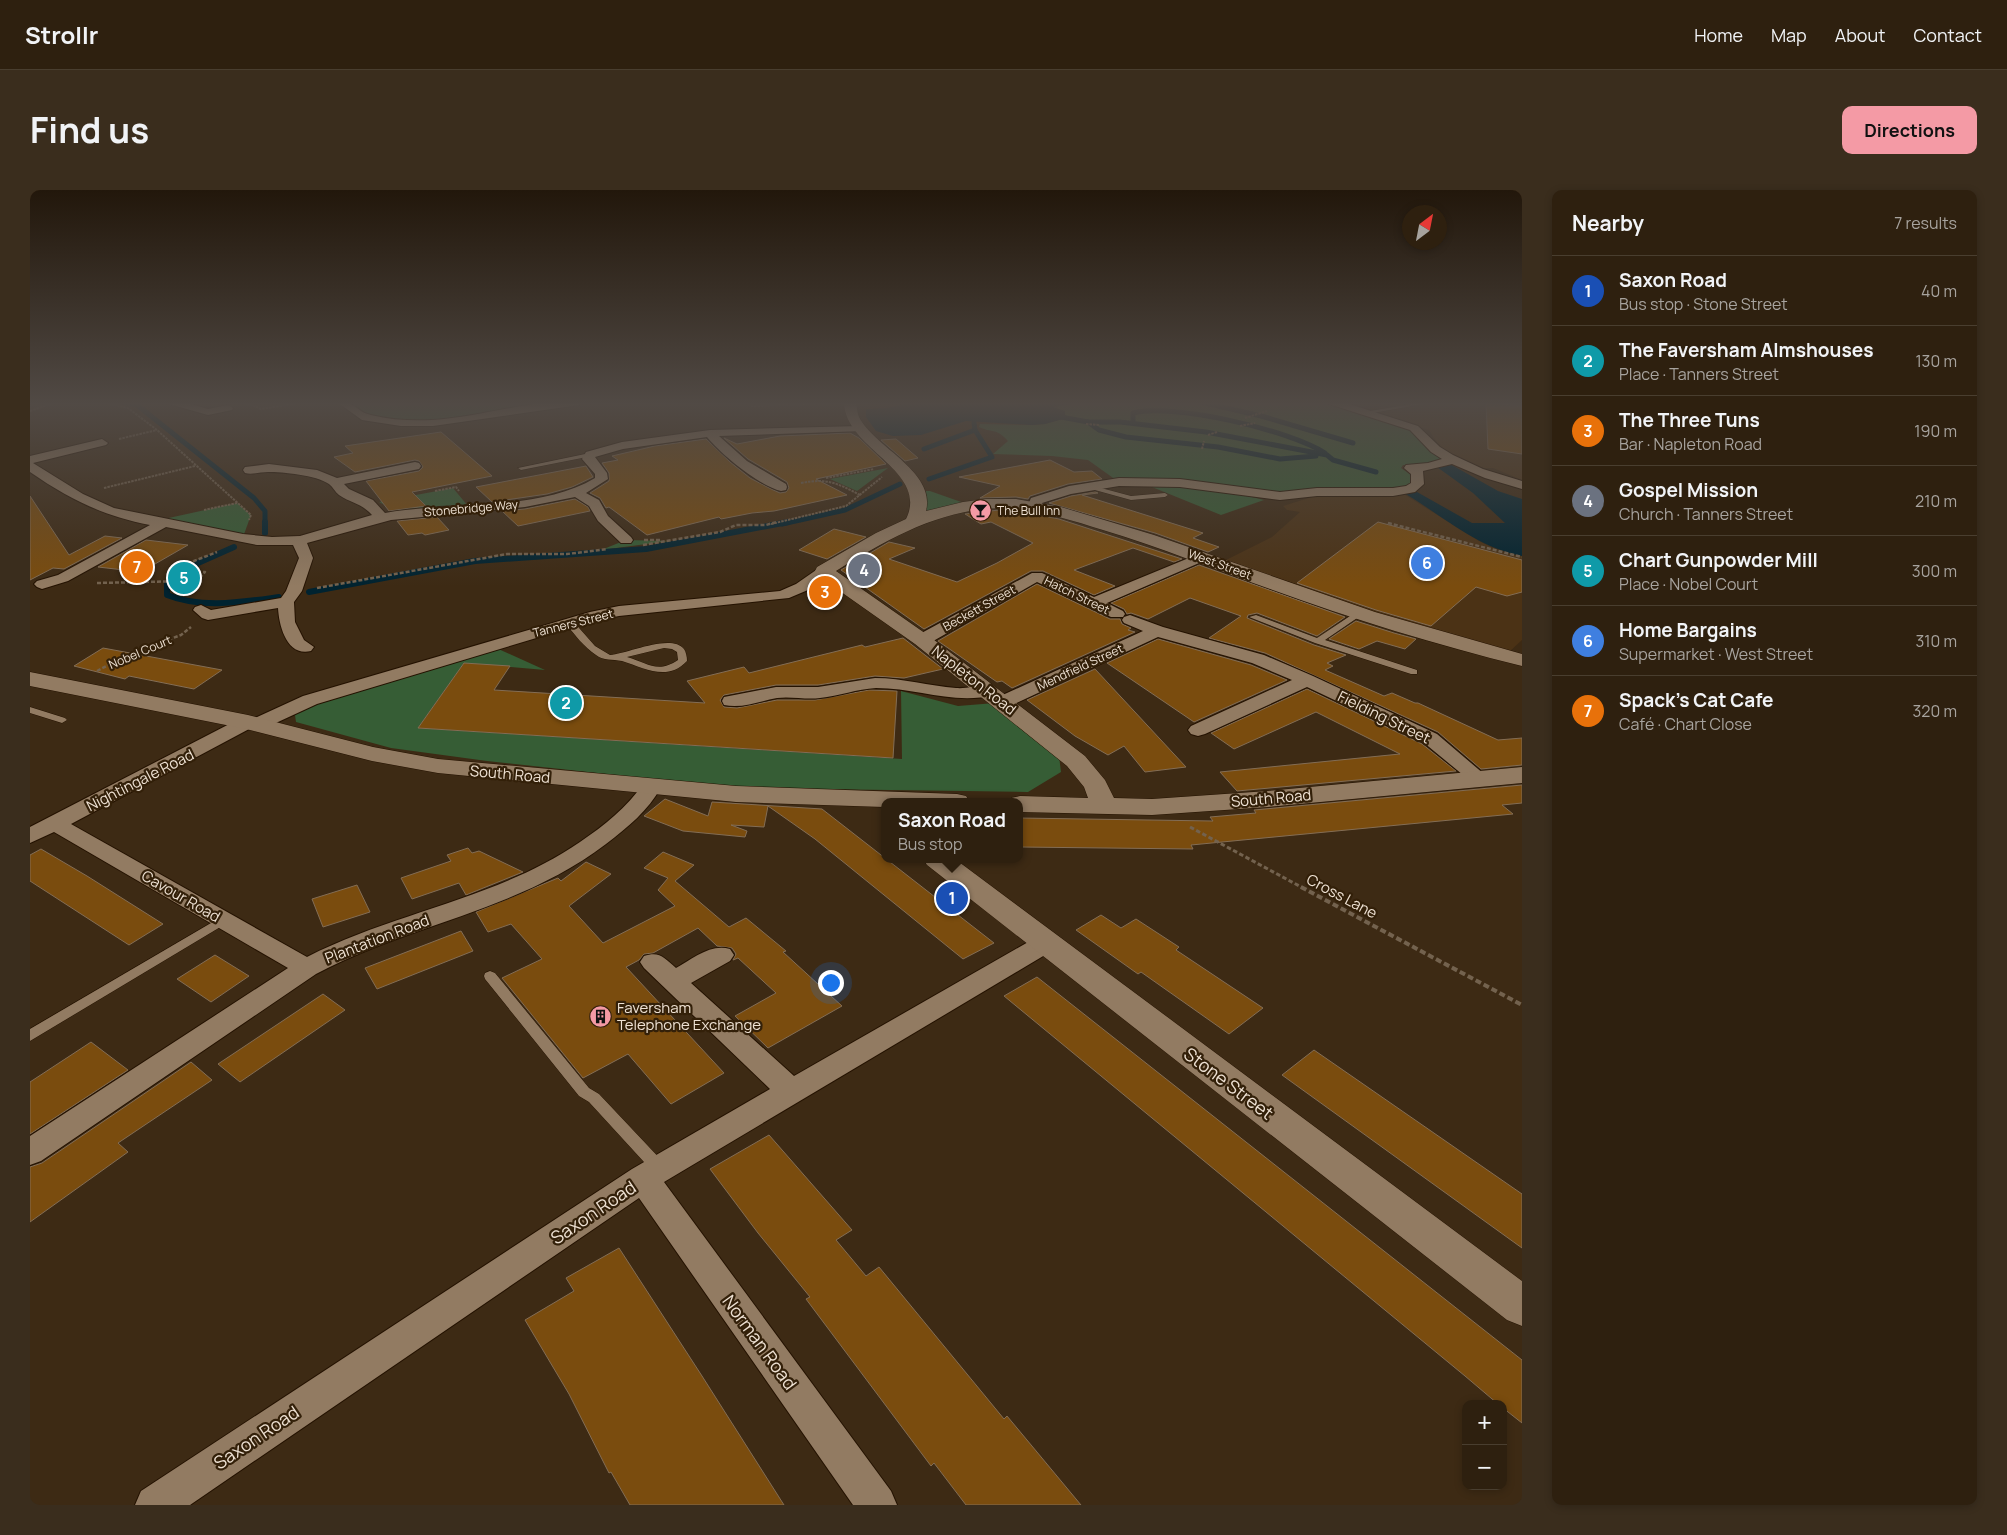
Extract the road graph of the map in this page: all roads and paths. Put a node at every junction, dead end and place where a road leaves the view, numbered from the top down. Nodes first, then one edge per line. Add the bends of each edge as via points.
1 (193, 463) edge
2 (546, 463) edge
3 (592, 463) edge
4 (742, 463) edge
5 (1441, 463) edge
6 (1461, 463) edge
7 (897, 465) junction
8 (30, 466) edge
9 (196, 466) junction
10 (415, 466) dead end
11 (521, 468) dead end
12 (249, 470) dead end
13 (335, 482) junction
14 (914, 482) junction
15 (1522, 485) edge
16 (1086, 486) junction
17 (781, 487) dead end
18 (577, 492) junction
19 (74, 494) junction
20 (860, 495) junction
21 (1165, 496) dead end
22 (988, 504) junction
23 (1034, 507) junction
24 (382, 518) junction
25 (913, 522) junction
26 (164, 523) junction
27 (1388, 523) dead end
28 (244, 538) junction
29 (298, 540) junction
30 (632, 543) joint
31 (610, 549) dead end
32 (1201, 557) junction
33 (1522, 557) edge
34 (824, 571) junction
35 (1037, 576) joint
36 (63, 578) junction
37 (189, 582) junction
38 (42, 584) dead end
39 (186, 596) dead end
40 (290, 597) junction
41 (1094, 603) junction
42 (205, 612) joint
43 (1359, 614) junction
44 (1123, 617) joint
45 (1253, 617) dead end
46 (570, 622) junction
47 (1157, 631) junction
48 (922, 640) junction
49 (1318, 641) junction
50 (305, 647) dead end
51 (619, 658) junction
52 (1522, 660) edge
53 (1414, 672) dead end
54 (32, 680) edge
55 (1307, 680) junction
56 (72, 686) junction
57 (995, 696) junction
58 (731, 702) dead end
59 (30, 710) edge
60 (62, 720) dead end
61 (253, 723) junction
62 (1198, 730) dead end
63 (1522, 775) edge
64 (1481, 780) junction
65 (651, 787) junction
66 (858, 798) junction
67 (881, 799) edge
68 (1023, 804) edge
69 (1105, 807) junction
70 (1152, 807) junction
71 (881, 817) edge
72 (55, 824) junction
73 (30, 836) edge
74 (942, 863) edge
75 (222, 920) junction
76 (1046, 943) junction
77 (721, 955) dead end
78 (653, 962) dead end
79 (307, 968) junction
80 (490, 976) dead end
81 (673, 981) junction
82 (1522, 1004) edge
83 (30, 1036) edge
84 (792, 1092) junction
85 (30, 1152) edge
86 (652, 1174) junction
87 (1522, 1306) edge
88 (155, 1505) edge
89 (877, 1505) edge

1 - 9 path
2 - 11 lane
3 - 18 street, Stonebridge Way via 602,479
4 - 17 street
5 - 16 street via 1410,468 1417,472 1418,484 1393,492 1271,496 1180,483 1126,482
6 - 15 street via 1485,475
7 - 14 street
7 - 20 path
7 - 20 path via 823,478
8 - 19 street, Stonebridge Way
9 - 19 path
9 - 28 path via 251,515
10 - 13 street
12 - 13 street via 269,468 317,474
13 - 24 street via 344,492 368,503
14 - 22 street via 940,493
14 - 25 street via 920,501 919,512
16 - 21 lane via 1131,498
16 - 23 street via 1036,501
18 - 24 street, Stonebridge Way via 517,504
18 - 30 street via 594,503 603,518
19 - 26 street, Stonebridge Way via 108,510
20 - 30 path via 846,506 766,525 736,525 720,532
22 - 23 street, West Street
22 - 25 street, West Street via 948,509
23 - 32 street, West Street via 1106,525
24 - 29 street, Stonebridge Way
25 - 34 street, Tanners Street via 895,528
26 - 28 street, Stonebridge Way
26 - 36 street
27 - 33 path
28 - 29 street, Stonebridge Way
28 - 37 path via 180,572 205,572 197,581
29 - 40 street via 306,558
31 - 40 path via 471,559
32 - 41 street
32 - 43 street, West Street
34 - 46 street, Tanners Street via 802,587 783,595 619,611
34 - 48 street, Napleton Road
35 - 41 street, Hatch Street
35 - 48 street, Beckett Street
36 - 37 path via 77,583
36 - 38 street
37 - 39 path via 176,591
40 - 42 street
40 - 50 street via 287,622 297,643
41 - 44 street, Hatch Street
42 - 56 path, Nobel Court via 182,635 129,654
43 - 49 lane
43 - 52 street, West Street
44 - 47 street, Fielding Street
45 - 49 lane
46 - 51 lane via 585,642 606,656
46 - 61 street, Tanners Street via 310,700
47 - 55 street, Fielding Street via 1258,659
47 - 57 street, Mendfield Street
48 - 57 street, Napleton Road
49 - 53 lane
51 - 51 lane via 646,648 664,646 674,647 684,654 677,666 662,670 645,668
54 - 56 street, South Road
55 - 62 street
55 - 64 street, Fielding Street via 1430,738
56 - 61 street, South Road
57 - 58 street, Mendfield Street via 951,694 874,683
57 - 69 street, Napleton Road via 1081,766 1096,785
59 - 60 lane
61 - 65 street, South Road via 372,754 438,766
61 - 72 street, Nightingale Road
63 - 64 street, South Road
64 - 70 street, South Road
65 - 66 street, South Road
65 - 79 street, Plantation Road via 642,803 621,822 574,857 541,876 492,897 355,944
66 - 67 street, South Road
66 - 71 street
68 - 69 street, South Road
69 - 70 street, South Road
70 - 82 path, Cross Lane
72 - 73 street, Nightingale Road
72 - 75 street, Cavour Road
74 - 76 street, Stone Street
75 - 79 street, Cavour Road
75 - 83 lane
76 - 84 street, Saxon Road
76 - 87 street, Stone Street
77 - 81 street
78 - 81 street
79 - 85 street, Plantation Road
80 - 86 lane via 584,1092 594,1098
81 - 84 street
84 - 86 street, Saxon Road
86 - 88 street, Saxon Road
86 - 89 street, Norman Road

